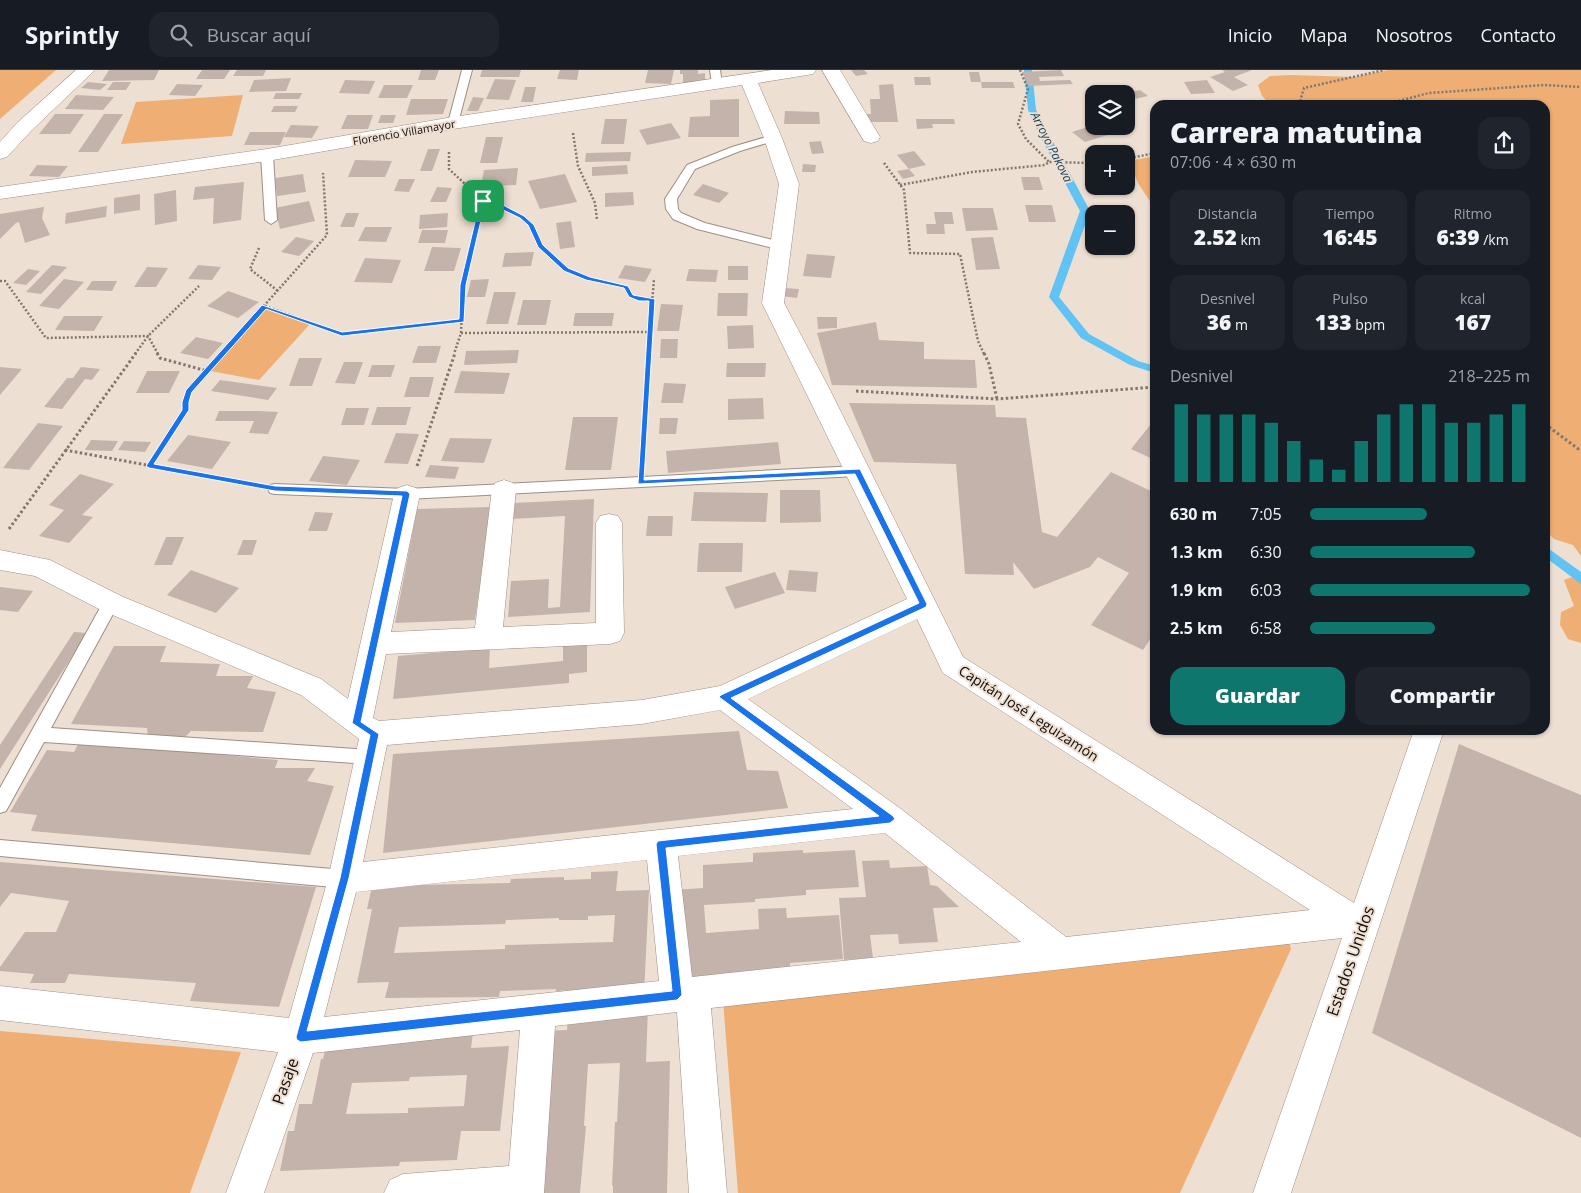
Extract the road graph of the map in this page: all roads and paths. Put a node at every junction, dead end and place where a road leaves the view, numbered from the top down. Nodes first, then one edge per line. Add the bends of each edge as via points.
1 (86, 70) edge
2 (467, 70) edge
3 (808, 70) edge
4 (831, 70) edge
5 (1020, 70) edge
6 (1384, 70) edge
7 (716, 77) edge
8 (748, 79) junction
9 (1581, 87) edge
10 (1300, 100) edge
11 (1402, 100) edge
12 (569, 106) junction
13 (453, 123) junction
14 (871, 137) joint
15 (773, 138) junction
16 (322, 146) junction
17 (449, 151) dead end
18 (0, 153) edge
19 (1150, 154) edge
20 (266, 156) junction
21 (1135, 157) edge
22 (1049, 162) junction
23 (1085, 163) edge
24 (900, 185) junction
25 (0, 193) edge
26 (483, 201) junction
27 (271, 220) dead end
28 (597, 220) dead end
29 (780, 246) junction
30 (259, 248) dead end
31 (654, 278) dead end
32 (0, 281) edge
33 (199, 286) dead end
34 (278, 290) junction
35 (652, 299) junction
36 (265, 306) junction
37 (462, 320) junction
38 (648, 332) junction
39 (461, 333) junction
40 (148, 336) junction
41 (208, 371) junction
42 (1150, 387) edge
43 (817, 388) junction
44 (997, 399) junction
45 (1550, 428) edge
46 (66, 450) junction
47 (1581, 451) edge
48 (149, 466) junction
49 (857, 471) junction
50 (640, 482) junction
51 (275, 489) joint
52 (504, 489) junction
53 (407, 494) junction
54 (609, 523) dead end
55 (6, 533) dead end
56 (0, 560) edge
57 (111, 603) junction
58 (923, 604) junction
59 (488, 639) junction
60 (374, 644) junction
61 (724, 697) junction
62 (40, 734) junction
63 (1427, 735) edge
64 (367, 738) junction
65 (0, 805) edge
66 (890, 819) junction
67 (661, 844) junction
68 (0, 848) edge
69 (344, 878) junction
70 (1359, 920) junction
71 (1061, 953) junction
72 (685, 994) junction
73 (0, 1003) edge
74 (539, 1010) junction
75 (301, 1037) junction
76 (525, 1188) edge
77 (245, 1193) edge
78 (403, 1193) edge
79 (708, 1193) edge
80 (1272, 1193) edge

1 - 18 street
2 - 13 lane
3 - 8 street, Florencio Villamayor
4 - 14 street
5 - 22 path via 1028,89 1018,124 1026,139
6 - 10 path via 1304,88
7 - 8 street, Florencio Villamayor
7 - 12 street, Florencio Villamayor
8 - 15 street, Capitán José Leguizamón
9 - 11 path via 1544,85 1429,93
12 - 13 street, Florencio Villamayor
12 - 28 path via 578,166 595,204
13 - 16 street, Florencio Villamayor
14 - 24 path via 884,164
15 - 29 street, Capitán José Leguizamón via 789,184
15 - 29 lane via 691,167 671,199 672,209 678,216 701,226
16 - 20 street, Florencio Villamayor
16 - 34 path via 327,235
17 - 26 path via 449,169
19 - 21 path
20 - 25 street, Florencio Villamayor
20 - 27 lane
22 - 23 path
22 - 24 path via 1046,165 972,172
24 - 44 path via 906,198 910,253 960,254 978,341 989,364
26 - 35 path via 522,217 531,225 540,246 566,270 626,287 631,296 639,299
26 - 37 path via 463,285
29 - 43 street, Capitán José Leguizamón via 773,304
30 - 34 path via 250,269
31 - 35 path
32 - 40 path via 5,281 46,338
33 - 40 path
34 - 36 path
35 - 38 path
36 - 37 path via 342,334
36 - 41 path
37 - 39 path
38 - 39 path
38 - 50 path
39 - 53 path
40 - 41 path via 160,358
40 - 46 path
41 - 48 path via 188,391 186,410
42 - 44 path
43 - 44 path
43 - 49 street, Capitán José Leguizamón
45 - 47 path
46 - 48 path
46 - 55 path
48 - 51 path
49 - 50 lane
49 - 58 street, Capitán José Leguizamón
50 - 52 lane
51 - 53 lane
52 - 53 lane
52 - 59 street
53 - 60 street, Pasaje
54 - 59 street via 610,633
56 - 57 street via 41,566
57 - 62 lane
57 - 64 street via 311,687
58 - 61 street
58 - 70 street, Capitán José Leguizamón via 953,665
59 - 60 street
60 - 64 street, Pasaje
61 - 64 street via 642,712
61 - 66 street
62 - 64 lane
62 - 65 lane
63 - 70 street, Estados Unidos
64 - 69 street, Pasaje
66 - 67 street
66 - 71 street
67 - 69 street
67 - 72 street
68 - 69 lane
69 - 75 street, Pasaje
70 - 71 street
70 - 80 street, Estados Unidos
71 - 72 street
72 - 74 street
72 - 79 street
73 - 75 street
74 - 75 street
74 - 76 street
75 - 77 street, Pasaje
76 - 78 street

